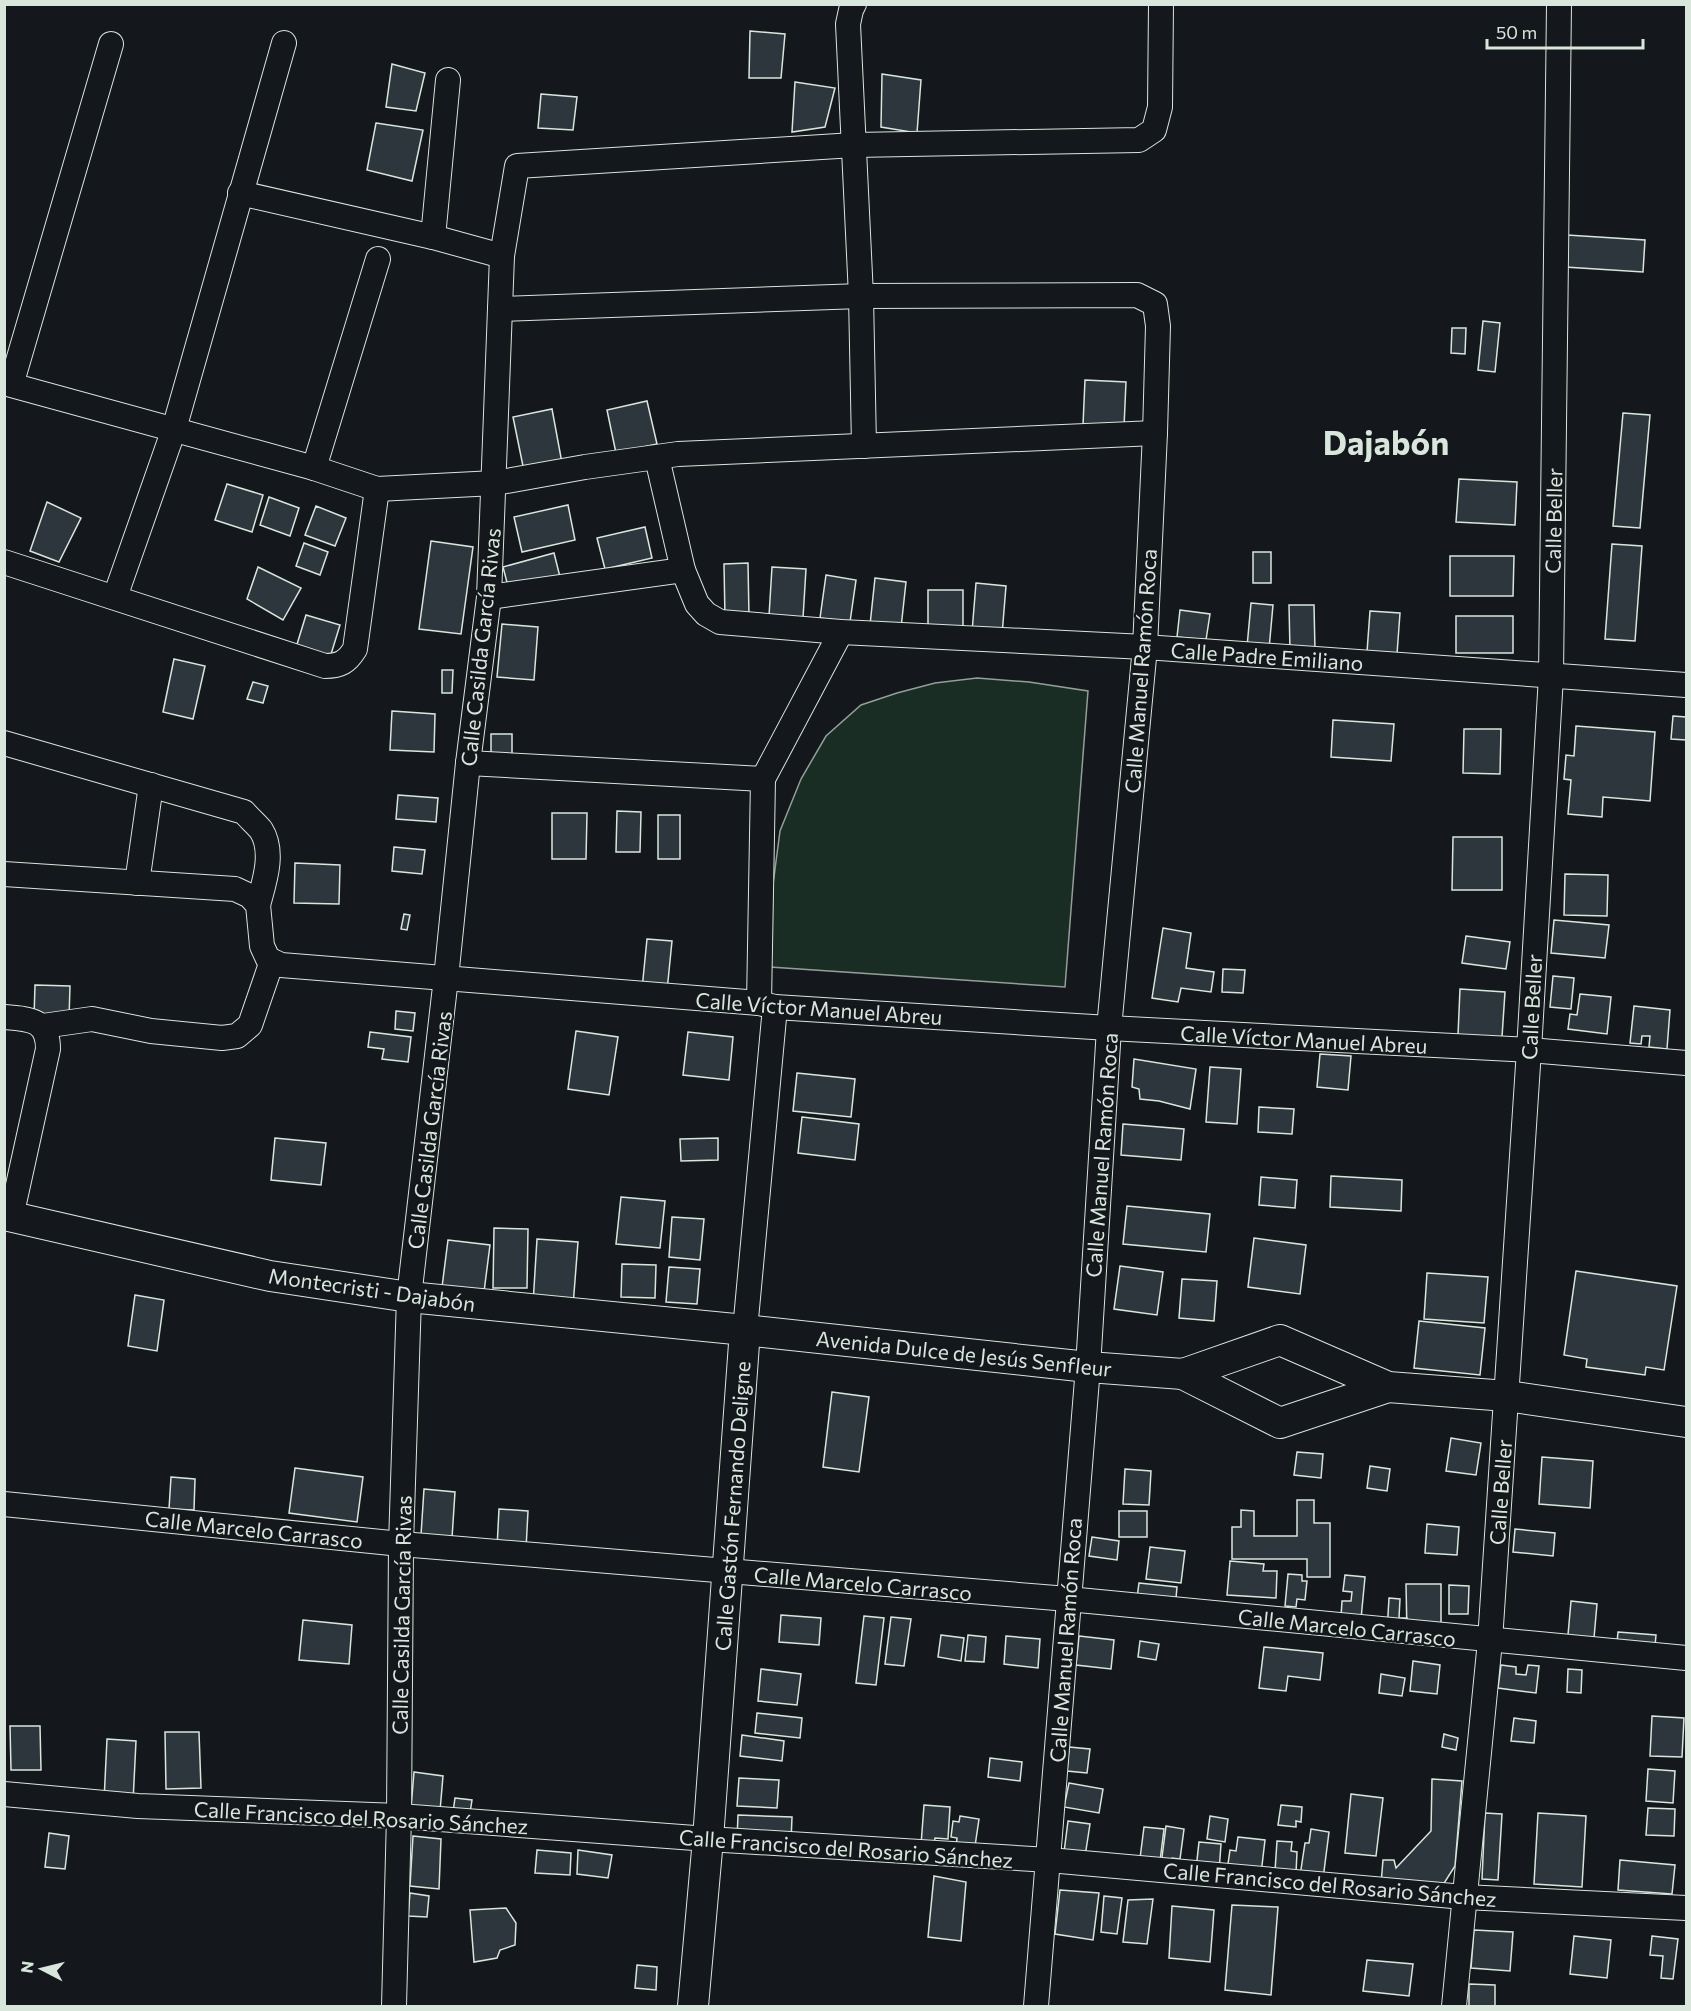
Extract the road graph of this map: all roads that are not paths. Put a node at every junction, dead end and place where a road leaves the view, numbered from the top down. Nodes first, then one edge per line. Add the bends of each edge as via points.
1 (854, 4) edge
2 (1161, 4) edge
3 (1559, 4) edge
4 (284, 43) dead end
5 (111, 44) dead end
6 (448, 80) dead end
7 (854, 145) junction
8 (240, 193) junction
9 (433, 237) junction
10 (502, 256) junction
11 (378, 259) dead end
12 (861, 296) junction
13 (500, 309) junction
14 (174, 429) junction
15 (1155, 433) junction
16 (864, 446) junction
17 (657, 458) junction
18 (314, 468) junction
19 (495, 483) junction
20 (377, 489) junction
21 (4, 562) edge
22 (683, 570) junction
23 (115, 597) junction
24 (489, 597) junction
25 (841, 632) junction
26 (1145, 647) junction
27 (1551, 676) junction
28 (1686, 685) edge
29 (4, 742) edge
30 (468, 763) junction
31 (763, 779) junction
32 (151, 785) junction
33 (4, 874) edge
34 (137, 883) junction
35 (258, 905) junction
36 (272, 961) junction
37 (447, 978) junction
38 (767, 1005) junction
39 (4, 1017) edge
40 (43, 1026) junction
41 (1109, 1028) junction
42 (1529, 1050) junction
43 (1686, 1063) edge
44 (8, 1216) edge
45 (409, 1297) junction
46 (745, 1330) junction
47 (1088, 1367) junction
48 (1183, 1374) junction
49 (1388, 1387) junction
50 (1507, 1396) junction
51 (1686, 1422) edge
52 (4, 1504) edge
53 (401, 1544) junction
54 (728, 1572) junction
55 (1068, 1599) junction
56 (1490, 1641) junction
57 (1686, 1658) edge
58 (4, 1794) edge
59 (399, 1816) junction
60 (708, 1839) junction
61 (1049, 1860) junction
62 (1464, 1897) junction
63 (1686, 1908) edge
64 (394, 2007) edge
65 (693, 2007) edge
66 (1036, 2007) edge
67 (1454, 2007) edge

1 - 7 street via 848,24
2 - 7 street via 1160,107 1154,130 1139,140
3 - 27 street, Calle Beller
4 - 8 street
5 - 14 street via 11,385
6 - 9 street
7 - 10 street, Calle Casilda García Rivas via 517,166
7 - 12 street
8 - 9 street
8 - 14 street
9 - 10 street
10 - 13 street, Calle Casilda García Rivas
11 - 18 street
12 - 13 street
12 - 15 street, Calle Manuel Ramón Roca via 1137,295 1155,304 1158,326
12 - 16 street
13 - 19 street, Calle Casilda García Rivas
14 - 18 street
14 - 23 street
15 - 16 street
15 - 26 street, Calle Manuel Ramón Roca
16 - 17 street
17 - 19 street via 585,466
17 - 22 street
18 - 20 street
19 - 20 street
19 - 24 street, Calle Casilda García Rivas
20 - 23 street via 355,649 345,663 325,666
21 - 23 street
22 - 24 street
22 - 25 street, Calle Padre Emiliano via 697,604 720,622
24 - 30 street, Calle Casilda García Rivas
25 - 26 street, Calle Padre Emiliano
25 - 31 street
26 - 27 street, Calle Padre Emiliano
26 - 41 street, Calle Manuel Ramón Roca
27 - 28 street, Calle Padre Emiliano
27 - 42 street, Calle Beller
29 - 32 street
30 - 31 street
30 - 37 street, Calle Casilda García Rivas
31 - 38 street, Calle Gastón Fernando Deligne
32 - 34 street
32 - 35 street via 244,812 262,831 267,872
33 - 34 street
34 - 35 street via 235,889
35 - 36 street via 262,946
36 - 37 street, Calle Víctor Manuel Abreu via 281,965
36 - 40 street via 250,1025 237,1036 222,1038 151,1030 92,1019
37 - 38 street, Calle Víctor Manuel Abreu
37 - 45 street, Calle Casilda García Rivas
38 - 41 street, Calle Víctor Manuel Abreu
38 - 46 street, Calle Gastón Fernando Deligne
39 - 40 street via 29,1019
40 - 44 street via 48,1049
41 - 42 street, Calle Víctor Manuel Abreu
41 - 47 street, Calle Manuel Ramón Roca
42 - 43 street, Calle Víctor Manuel Abreu
42 - 50 street, Calle Beller
44 - 45 main road, Montecristi - Dajabón via 270,1276
45 - 46 main road, Montecristi - Dajabón
45 - 53 street, Calle Casilda García Rivas
46 - 47 main road, Avenida Dulce de Jesús Senfleur
46 - 54 main road, Calle Gastón Fernando Deligne
47 - 48 main road, Avenida Dulce de Jesús Senfleur
47 - 55 street, Calle Manuel Ramón Roca
48 - 49 main road, Avenida Dulce de Jesús Senfleur via 1280,1340
48 - 49 main road, Avenida Dulce de Jesús Senfleur via 1280,1423
49 - 50 main road, Avenida Dulce de Jesús Senfleur
50 - 51 main road, Avenida Dulce de Jesús Senfleur
50 - 56 street, Calle Beller
52 - 53 street, Calle Marcelo Carrasco
53 - 54 street, Calle Marcelo Carrasco
53 - 59 street, Calle Casilda García Rivas
54 - 55 street, Calle Marcelo Carrasco
54 - 60 main road, Calle Gastón Fernando Deligne
55 - 56 street, Calle Marcelo Carrasco
55 - 61 street, Calle Manuel Ramón Roca
56 - 57 street, Calle Marcelo Carrasco
56 - 62 street, Calle Beller
58 - 59 street, Calle Francisco del Rosario Sánchez via 138,1806
59 - 60 street, Calle Francisco del Rosario Sánchez
59 - 64 street, Calle Casilda García Rivas
60 - 61 street, Calle Francisco del Rosario Sánchez
60 - 65 main road, Calle Gastón Fernando Deligne
61 - 62 street, Calle Francisco del Rosario Sánchez
61 - 66 street, Calle Manuel Ramón Roca
62 - 63 street, Calle Francisco del Rosario Sánchez
62 - 67 street, Calle Beller

